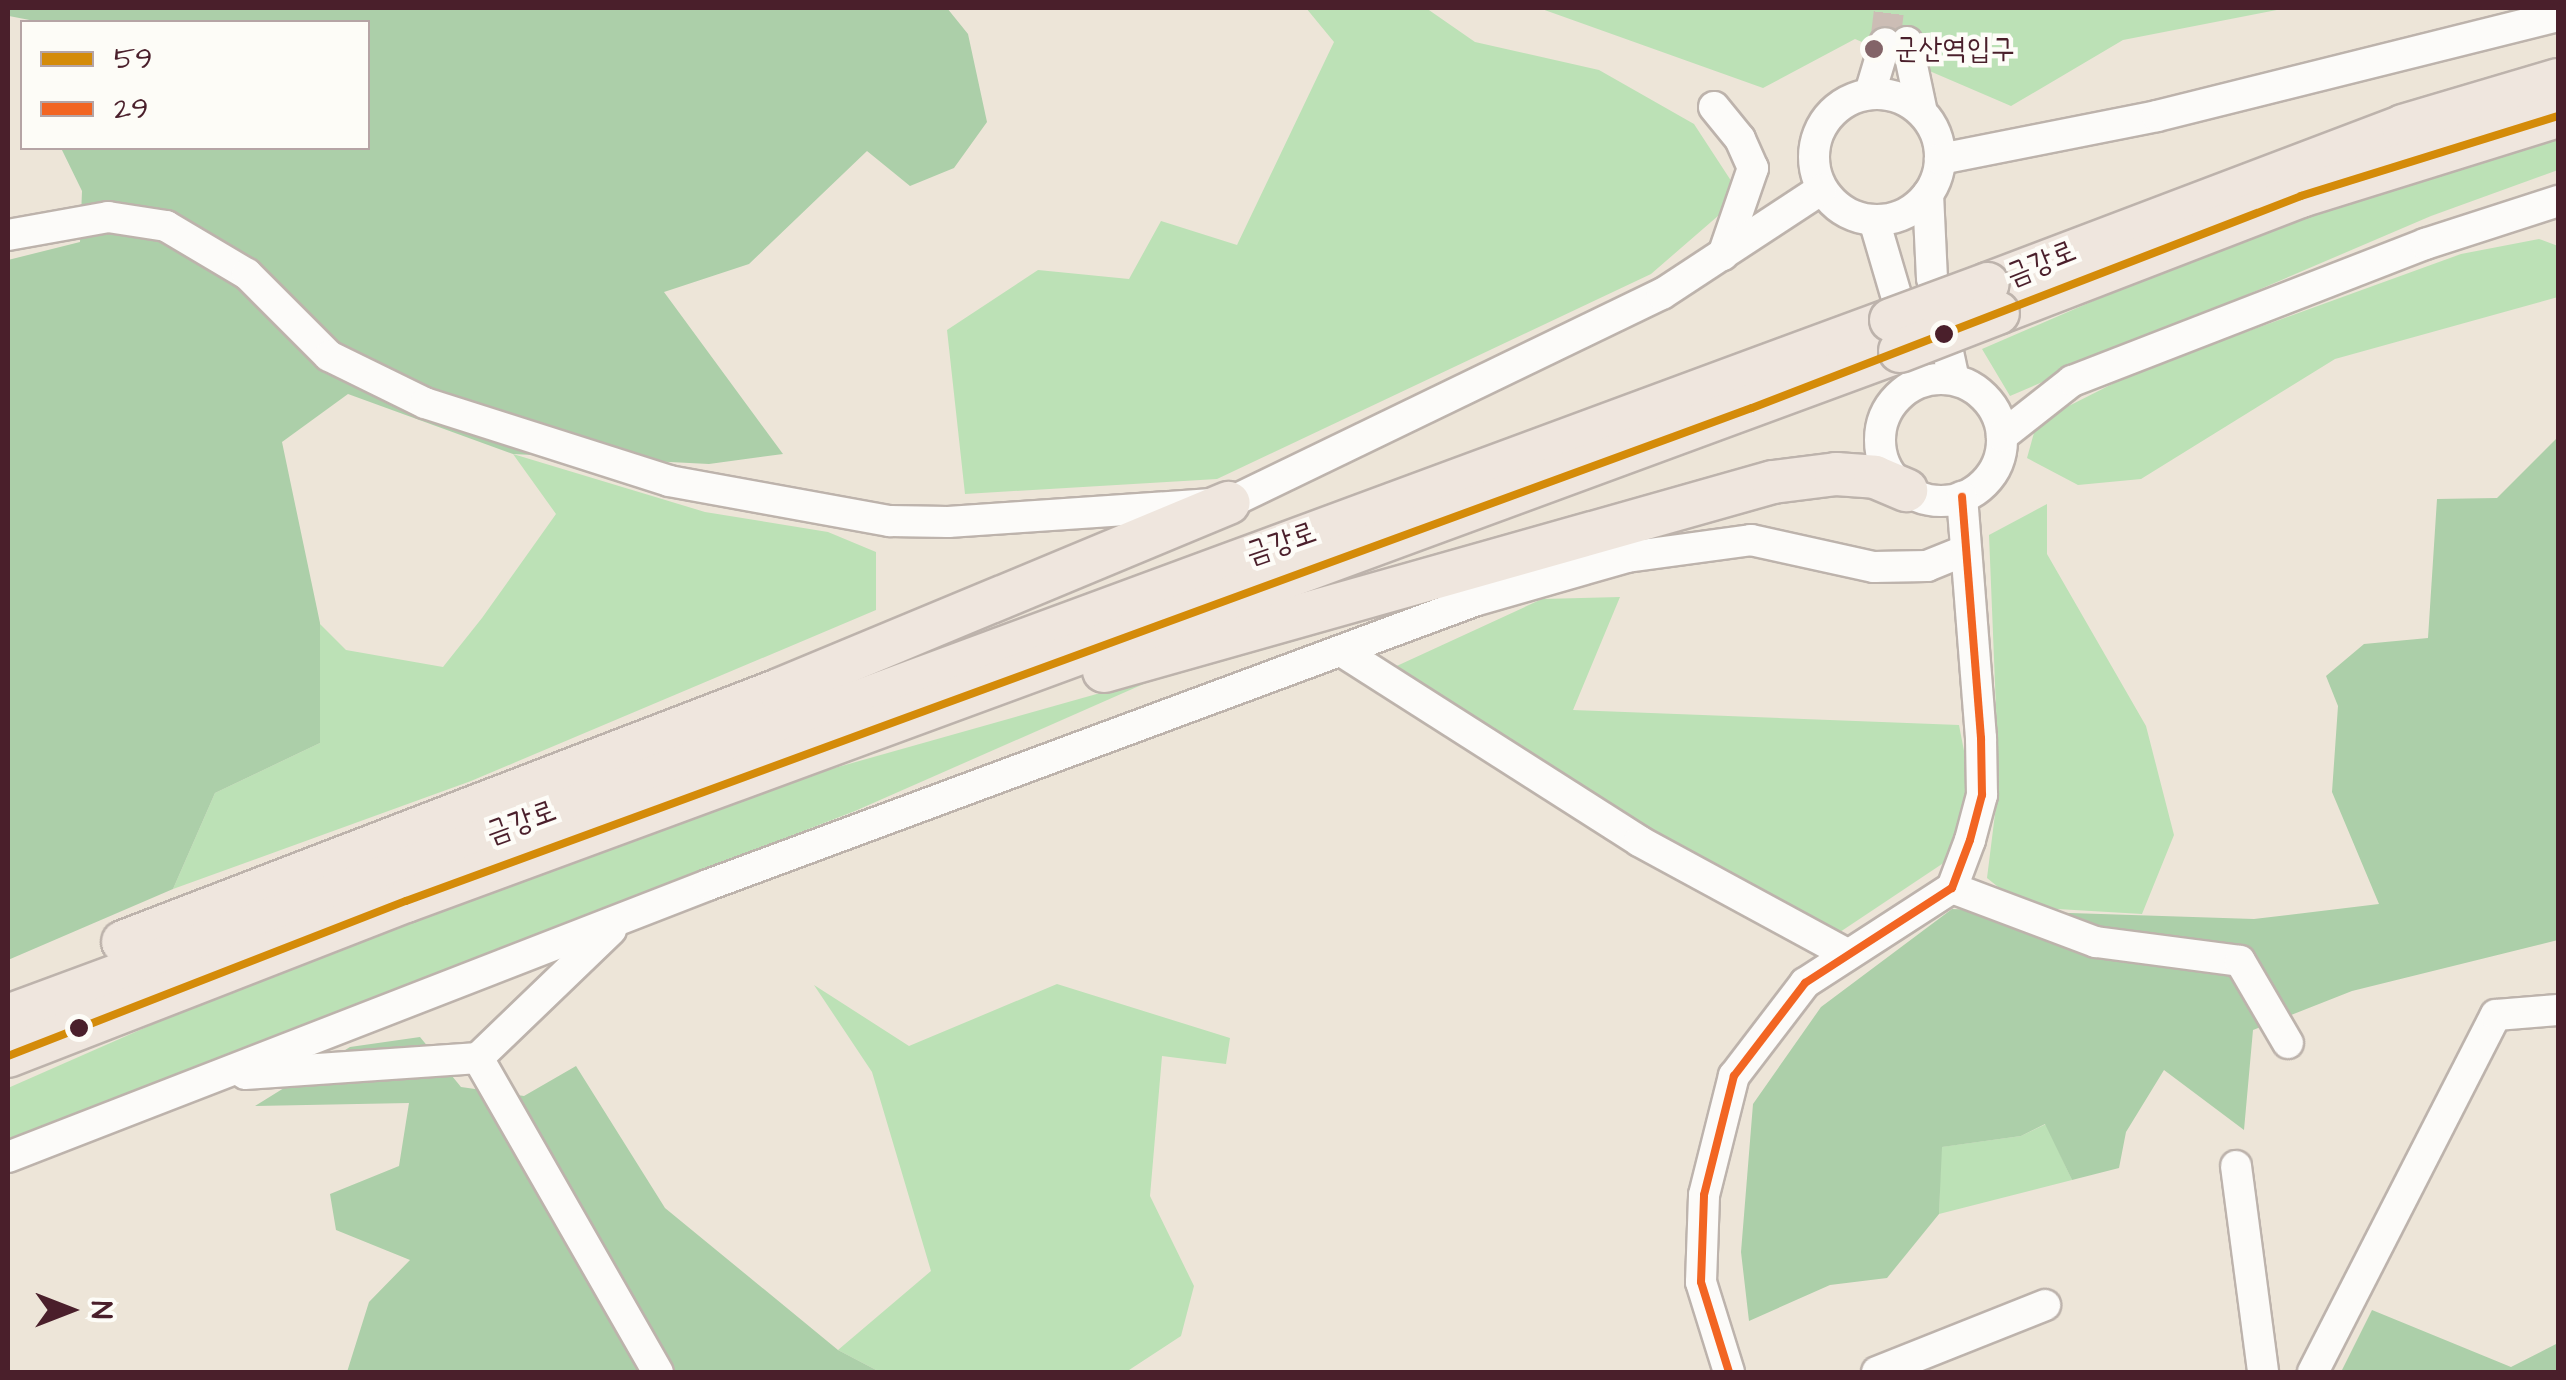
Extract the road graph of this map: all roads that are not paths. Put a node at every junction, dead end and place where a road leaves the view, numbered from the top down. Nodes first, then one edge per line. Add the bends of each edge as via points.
1 (2558, 16) edge
2 (2558, 80) edge
3 (1870, 93) junction
4 (1714, 107) dead end
5 (1921, 108) junction
6 (2558, 116) edge
7 (1940, 160) junction
8 (1822, 189) junction
9 (1928, 194) junction
10 (2558, 201) edge
11 (1874, 220) junction
12 (8, 234) edge
13 (1723, 255) junction
14 (1993, 298) junction
15 (1901, 352) junction
16 (1954, 380) junction
17 (2002, 436) junction
18 (1906, 490) junction
19 (1962, 498) junction
20 (1229, 503) junction
21 (1962, 552) junction
22 (1346, 654) junction
23 (791, 760) junction
24 (1952, 888) junction
25 (622, 919) junction
26 (1845, 953) junction
27 (8, 988) edge
28 (2558, 1010) edge
29 (8, 1016) edge
30 (2288, 1042) dead end
31 (8, 1056) edge
32 (478, 1058) junction
33 (212, 1076) junction
34 (8, 1157) edge
35 (2236, 1166) dead end
36 (2045, 1305) dead end
37 (658, 1372) edge
38 (1729, 1372) edge
39 (1877, 1372) edge
40 (2263, 1372) edge
41 (2313, 1372) edge

1 - 7 street via 2157,116
2 - 14 highway, 금강로 via 2402,126
3 - 5 street
3 - 5 street via 1896,42
3 - 8 street via 1832,111 1820,128 1814,148
4 - 13 street via 1753,168
5 - 7 street via 1937,134
6 - 14 highway, 금강로
7 - 9 street
8 - 11 street via 1834,207
8 - 13 street via 1754,228
9 - 11 street via 1894,218
9 - 16 street via 1932,278
10 - 17 street via 2426,244 2072,381
11 - 15 street via 1889,254
12 - 20 street via 108,217 166,226 247,274 329,356 425,403 669,482 890,521 1092,517
13 - 20 street via 1662,294
14 - 15 highway, 금강로, bridge
15 - 16 street
15 - 18 street via 1880,435 1886,466
15 - 23 highway, 금강로
15 - 29 highway, 금강로
16 - 17 street via 1987,400
17 - 19 street via 1992,473
18 - 19 street via 1943,501
18 - 23 highway via 1875,477 1836,474 1773,482
19 - 21 street
20 - 27 highway via 779,690
21 - 22 street via 1927,566 1874,567 1751,540 1627,556 1477,600
21 - 24 street via 1982,795
22 - 25 street
22 - 26 street via 1639,842
23 - 31 highway, 금강로
24 - 26 street
24 - 30 street via 2096,942 2240,961
25 - 32 street
25 - 33 street
26 - 38 street via 1805,983 1734,1076 1704,1196 1701,1282
28 - 41 street via 2496,1015
32 - 33 street
32 - 37 street
33 - 34 street
35 - 40 street
36 - 39 street

